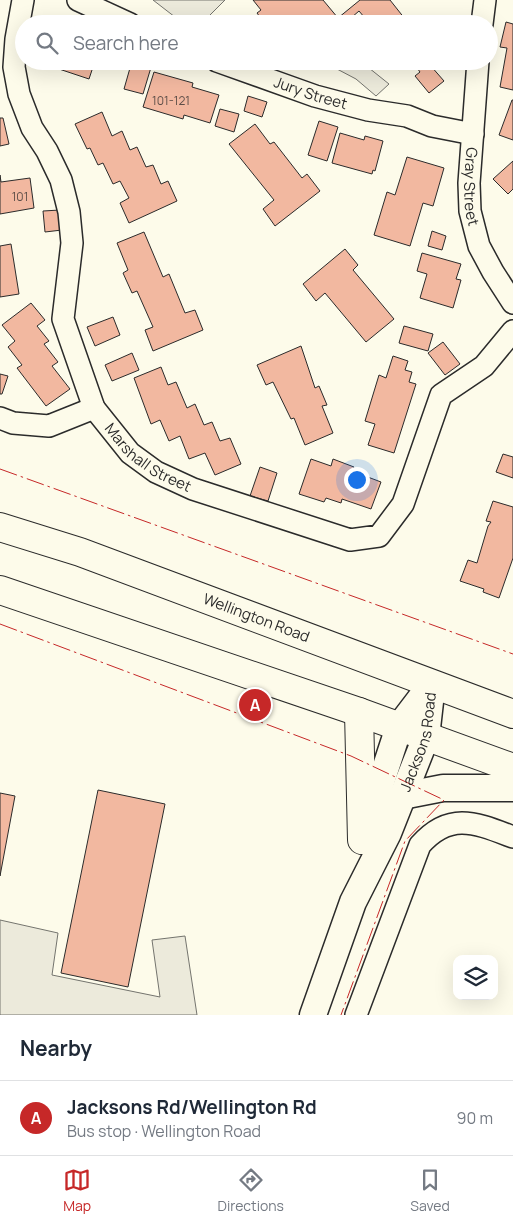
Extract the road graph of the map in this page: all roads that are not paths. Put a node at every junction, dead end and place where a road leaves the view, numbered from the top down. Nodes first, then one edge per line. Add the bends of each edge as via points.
1 (23, 0) edge
2 (78, 0) edge
3 (485, 0) edge
4 (20, 15) edge
5 (110, 15) edge
6 (483, 15) edge
7 (15, 54) edge
8 (242, 70) edge
9 (477, 70) edge
10 (473, 128) junction
11 (513, 303) edge
12 (513, 331) edge
13 (94, 408) junction
14 (0, 418) edge
15 (0, 527) edge
16 (0, 590) edge
17 (432, 684) junction
18 (359, 712) junction
19 (513, 714) edge
20 (399, 727) junction
21 (426, 737) junction
22 (513, 768) edge
23 (513, 788) edge
24 (402, 796) junction
25 (513, 836) edge
26 (362, 840) junction
27 (353, 902) junction
28 (313, 1015) edge
29 (356, 1015) edge

1 - 4 street, Marshall Street
2 - 5 street
3 - 6 street
7 - 13 street, Marshall Street via 18,94 32,128 61,180 69,212 72,243 63,319
8 - 10 street, Jury Street via 315,96 368,110 407,116 432,126
9 - 10 street, Gray Street
10 - 11 street, Gray Street via 470,211 479,246
12 - 13 street, Marshall Street via 484,366 441,395 402,504 379,536 350,540 193,489 156,472 130,453
13 - 14 street via 49,426 13,423
15 - 17 highway, Wellington Road via 80,552
16 - 18 highway
17 - 19 highway, Wellington Road
17 - 20 main road, Jacksons Road
17 - 21 main road, Jacksons Road
18 - 20 highway
18 - 26 highway
20 - 21 highway
20 - 26 main road, Jacksons Road
21 - 22 highway
21 - 24 main road, Jacksons Road
23 - 24 main road via 444,788
24 - 27 main road, Jacksons Road via 388,833
25 - 29 street via 469,822 444,826 428,835 415,853
26 - 27 main road, Jacksons Road
27 - 28 main road, Jacksons Road

